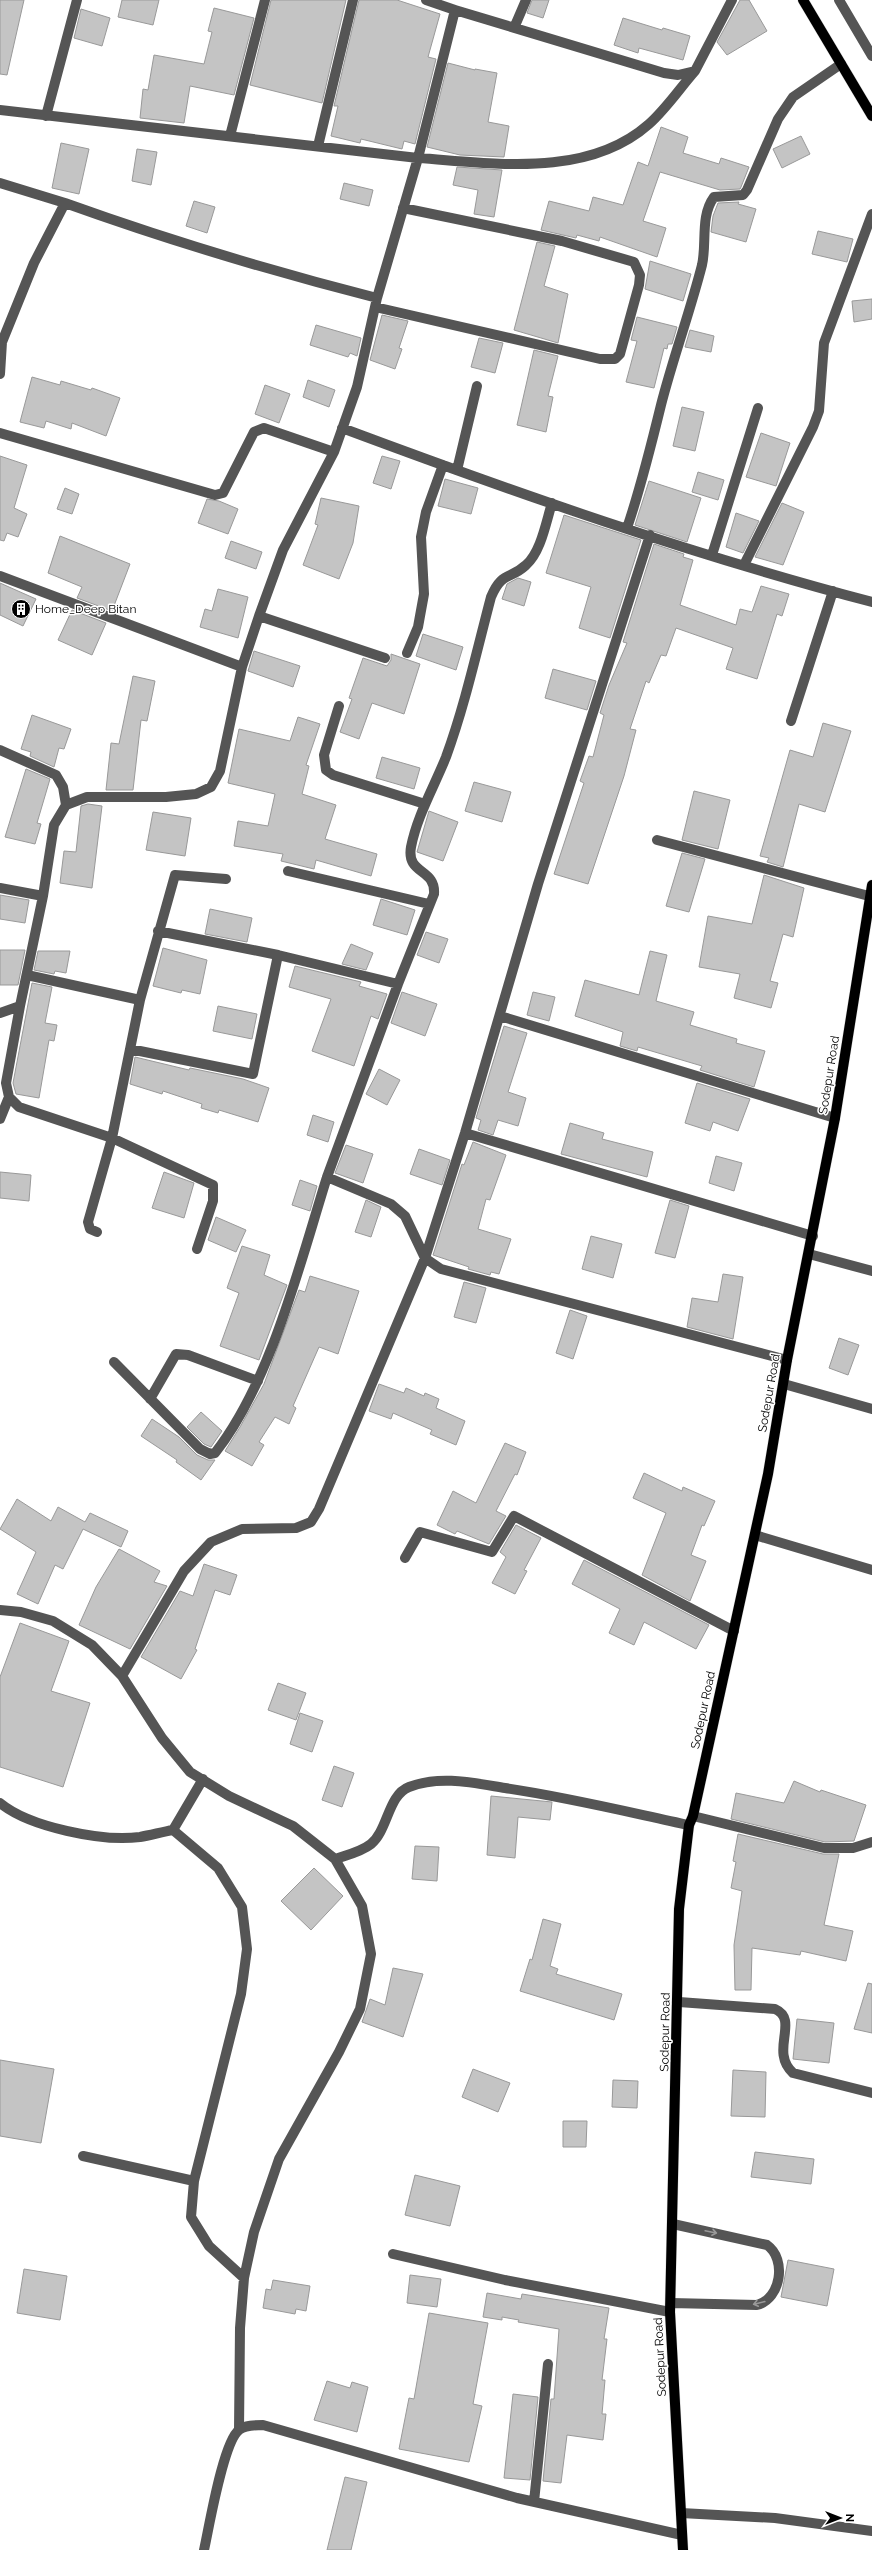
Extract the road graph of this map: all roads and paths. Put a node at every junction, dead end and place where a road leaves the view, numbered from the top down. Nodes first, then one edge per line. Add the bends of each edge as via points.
1 (77, 0) edge
2 (265, 0) edge
3 (353, 0) edge
4 (426, 0) edge
5 (526, 0) edge
6 (732, 0) edge
7 (803, 0) edge
8 (838, 0) edge
9 (455, 10) junction
10 (514, 28) junction
11 (872, 56) edge
12 (842, 64) junction
13 (694, 71) junction
14 (869, 106) edge
15 (0, 110) edge
16 (46, 116) junction
17 (872, 116) edge
18 (230, 136) junction
19 (318, 146) junction
20 (418, 158) junction
21 (0, 183) edge
22 (65, 203) junction
23 (403, 208) junction
24 (872, 214) edge
25 (376, 302) junction
26 (1, 341) edge
27 (0, 374) edge
28 (477, 386) dead end
29 (758, 408) dead end
30 (342, 428) junction
31 (0, 433) edge
32 (334, 452) junction
33 (442, 465) junction
34 (457, 470) junction
35 (552, 503) junction
36 (627, 528) junction
37 (650, 535) junction
38 (712, 555) junction
39 (744, 565) junction
40 (0, 576) edge
41 (833, 591) junction
42 (872, 602) edge
43 (258, 616) junction
44 (408, 653) dead end
45 (385, 658) dead end
46 (242, 667) junction
47 (339, 706) dead end
48 (791, 721) dead end
49 (0, 750) edge
50 (425, 804) junction
51 (66, 805) junction
52 (658, 840) dead end
53 (288, 871) dead end
54 (226, 879) dead end
55 (872, 885) edge
56 (0, 888) edge
57 (43, 896) junction
58 (869, 896) junction
59 (429, 904) junction
60 (158, 931) junction
61 (278, 955) junction
62 (27, 975) junction
63 (398, 984) junction
64 (140, 1000) junction
65 (20, 1006) junction
66 (0, 1013) edge
67 (500, 1016) junction
68 (130, 1049) junction
69 (8, 1097) junction
70 (835, 1118) junction
71 (0, 1119) edge
72 (465, 1132) junction
73 (112, 1138) junction
74 (327, 1177) junction
75 (97, 1232) dead end
76 (813, 1236) junction
77 (196, 1249) dead end
78 (809, 1254) junction
79 (425, 1258) junction
80 (872, 1270) edge
81 (787, 1360) junction
82 (114, 1362) dead end
83 (258, 1381) junction
84 (784, 1384) junction
85 (150, 1399) junction
86 (872, 1409) edge
87 (754, 1535) junction
88 (405, 1558) dead end
89 (872, 1570) edge
90 (0, 1610) edge
91 (734, 1631) junction
92 (122, 1676) junction
93 (203, 1779) junction
94 (0, 1803) edge
95 (691, 1820) junction
96 (173, 1830) junction
97 (872, 1842) edge
98 (335, 1859) junction
99 (679, 2002) junction
100 (872, 2093) edge
101 (83, 2156) dead end
102 (194, 2180) junction
103 (673, 2224) junction
104 (393, 2254) dead end
105 (244, 2278) junction
106 (670, 2308) junction
107 (548, 2364) dead end
108 (239, 2430) junction
109 (534, 2502) junction
110 (681, 2513) junction
111 (872, 2531) edge
112 (682, 2535) junction
113 (204, 2550) edge
114 (683, 2550) edge

1 - 16 street
2 - 18 street
3 - 19 street
4 - 9 street
5 - 10 street
6 - 13 street
7 - 12 main road
8 - 11 street
9 - 10 street
9 - 20 street
10 - 13 street via 664,73 678,75
12 - 14 main road
12 - 36 street via 793,97 778,119 743,195 714,197 709,203 705,219 702,263 644,478
13 - 20 street via 649,124 620,144 582,159 511,165
14 - 17 main road
15 - 16 street
16 - 18 street
18 - 19 street
19 - 20 street
20 - 23 street
21 - 22 street
22 - 25 street via 191,247
22 - 26 street via 34,263
23 - 25 street
23 - 25 street via 562,241 634,262 640,275 639,285 620,354 615,359 600,359
24 - 39 street via 824,343 818,411 813,427
25 - 30 street via 357,387
26 - 27 street
28 - 34 street
29 - 38 street
30 - 32 street
30 - 33 street
31 - 32 street via 215,495 224,493 254,432 264,428
32 - 43 street via 284,550
33 - 34 street
33 - 44 street via 426,512 421,537 424,594 418,627
34 - 35 street
35 - 36 street
35 - 50 street via 534,555 526,565 496,584 446,757
36 - 37 street
37 - 38 street
37 - 67 street via 538,884
38 - 39 street
39 - 41 street
40 - 46 street
41 - 42 street
41 - 48 street
43 - 45 street
43 - 46 street
46 - 51 street via 220,771 211,787 196,794 166,797 87,797
47 - 50 street via 324,755 326,770 333,775
49 - 51 street via 56,775 63,787
50 - 59 street via 410,858 415,868 431,878 435,885
51 - 57 street via 54,825
52 - 58 street
53 - 59 street
54 - 60 street via 175,875
55 - 58 main road, Sodepur Road
56 - 57 street
57 - 62 street
58 - 70 main road, Sodepur Road
59 - 63 street
60 - 61 street
60 - 64 street
61 - 63 street
61 - 68 street via 253,1074
62 - 64 street
62 - 65 street
63 - 74 street
64 - 68 street
65 - 66 street
65 - 69 street via 6,1083
67 - 70 street
67 - 72 street
68 - 73 street
69 - 71 street
69 - 73 street via 19,1107
70 - 76 main road, Sodepur Road
72 - 76 street
72 - 79 street
73 - 75 street via 88,1222 90,1229
73 - 77 street via 213,1185 213,1201
74 - 79 street via 391,1204 405,1216
74 - 83 street via 276,1335
76 - 78 main road, Sodepur Road
78 - 80 street
78 - 81 main road, Sodepur Road
79 - 81 street via 442,1269
79 - 92 street via 322,1502 311,1522 296,1528 242,1529 211,1542 184,1571
81 - 84 main road, Sodepur Road
82 - 85 street
83 - 85 street via 188,1355 176,1354
83 - 85 street via 222,1444 215,1453 210,1454 200,1449
84 - 86 street
84 - 87 main road, Sodepur Road
87 - 89 street
87 - 91 main road, Sodepur Road
88 - 91 street via 420,1532 492,1552 514,1516
90 - 92 street via 21,1612 53,1621 92,1645
91 - 95 main road, Sodepur Road
92 - 93 street via 162,1738 190,1772
93 - 96 street
93 - 98 street via 229,1796 293,1826
94 - 96 street via 13,1814 77,1834 138,1837
95 - 97 street via 824,1848 847,1849
95 - 98 street via 549,1794 459,1781 430,1781 408,1787 397,1798 372,1843 357,1852
95 - 99 main road, Sodepur Road via 679,1909
96 - 102 street via 218,1868 242,1907 247,1949 241,1994
98 - 105 street via 362,1906 371,1954 360,2009 279,2159 254,2232
99 - 100 street via 782,2011 786,2017 782,2055 786,2067 793,2073
99 - 103 main road, Sodepur Road
101 - 102 street
102 - 105 street via 192,2217 209,2246
103 - 106 main road, Sodepur Road
103 -> 106 street via 767,2245 778,2256 779,2265 774,2291 770,2299 764,2303
104 - 106 street via 505,2280
105 - 108 street via 240,2328
106 - 110 main road, Sodepur Road
107 - 109 street
108 - 109 street via 252,2425 263,2425
108 - 113 street via 230,2444 219,2481
109 - 112 street
110 - 111 street via 775,2518
110 - 112 main road, Sodepur Road
112 - 114 main road, Sodepur Road

